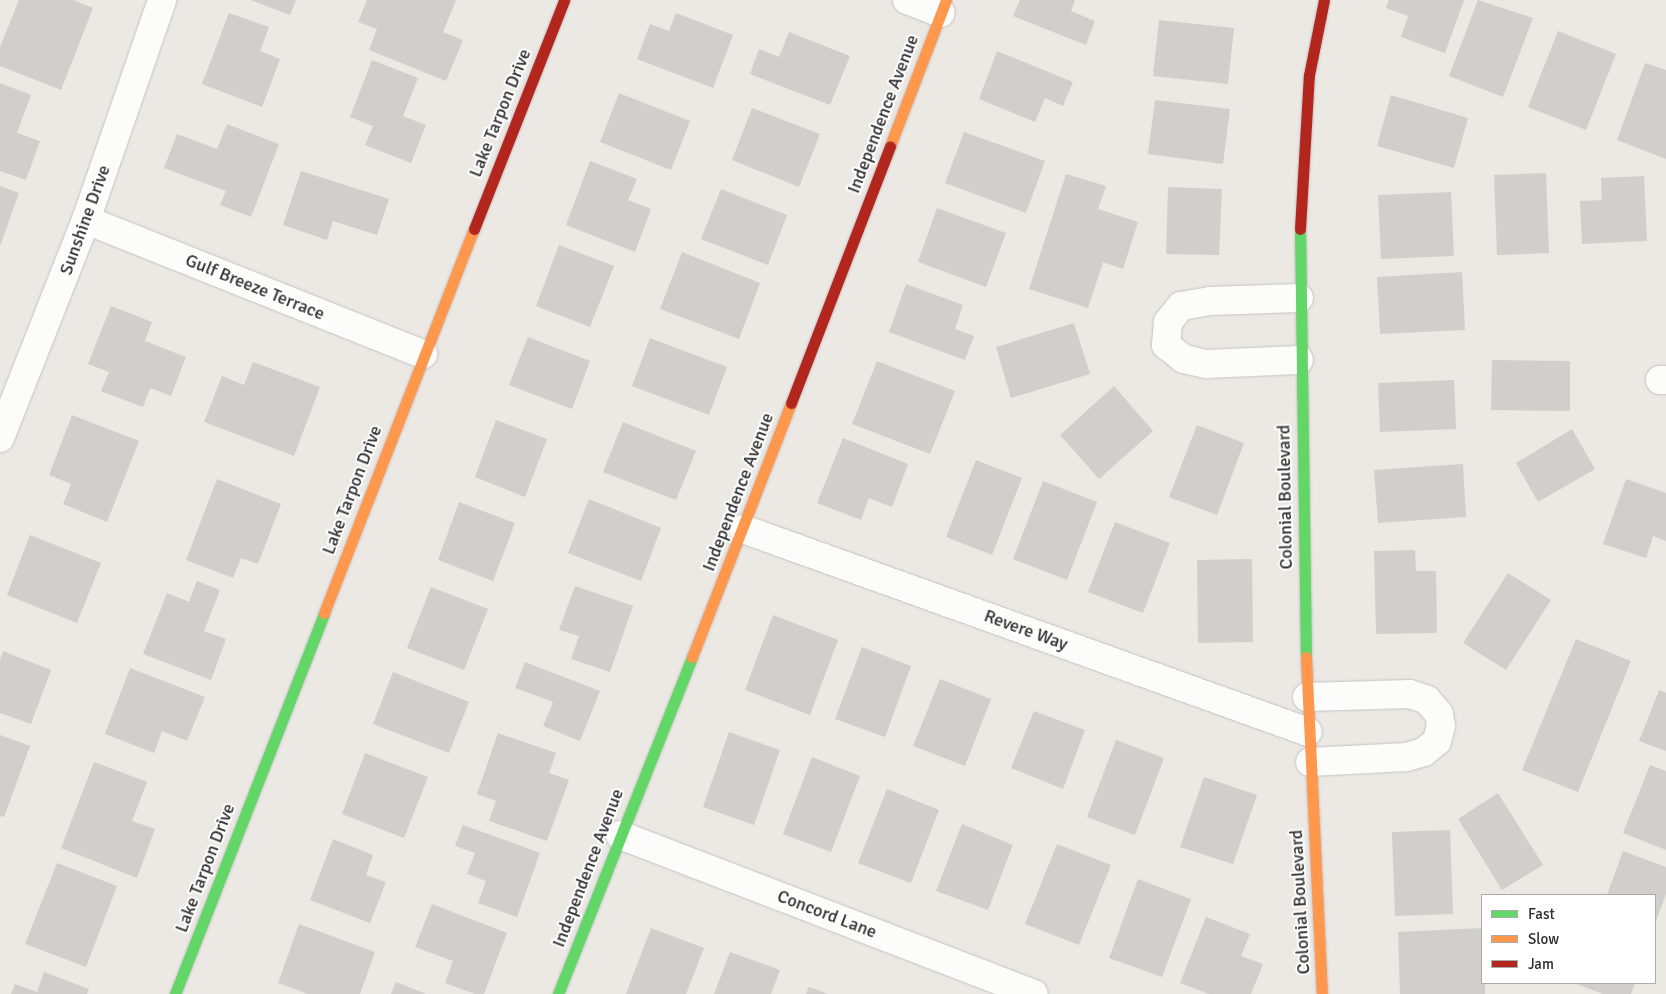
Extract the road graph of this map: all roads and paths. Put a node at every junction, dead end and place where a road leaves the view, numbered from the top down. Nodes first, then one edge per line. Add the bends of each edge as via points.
1 (162, 0) edge
2 (564, 0) edge
3 (907, 0) edge
4 (1324, 0) edge
5 (943, 6) edge
6 (86, 220) junction
7 (1299, 298) junction
8 (423, 354) junction
9 (1299, 360) junction
10 (0, 438) edge
11 (743, 529) junction
12 (1307, 698) junction
13 (1308, 732) junction
14 (1310, 762) junction
15 (620, 835) junction
16 (175, 994) edge
17 (558, 994) edge
18 (1034, 994) edge
19 (1322, 994) edge

1 - 6 street, Sunshine Drive
2 - 8 street, Lake Tarpon Drive
3 - 5 street
4 - 7 street, Colonial Boulevard via 1309,75 1300,183
5 - 11 street, Independence Avenue
6 - 8 street, Gulf Breeze Terrace
6 - 10 street, Sunshine Drive
7 - 9 street, Colonial Boulevard
7 - 9 street via 1210,301 1181,306 1168,322 1166,345 1184,358 1206,364
8 - 16 street, Lake Tarpon Drive
9 - 12 street, Colonial Boulevard
11 - 13 street, Revere Way
11 - 15 street, Independence Avenue
12 - 13 street, Colonial Boulevard
12 - 14 street via 1410,694 1427,700 1439,714 1441,726 1437,741 1415,755
13 - 14 street, Colonial Boulevard
14 - 19 street, Colonial Boulevard
15 - 17 street, Independence Avenue
15 - 18 street, Concord Lane

